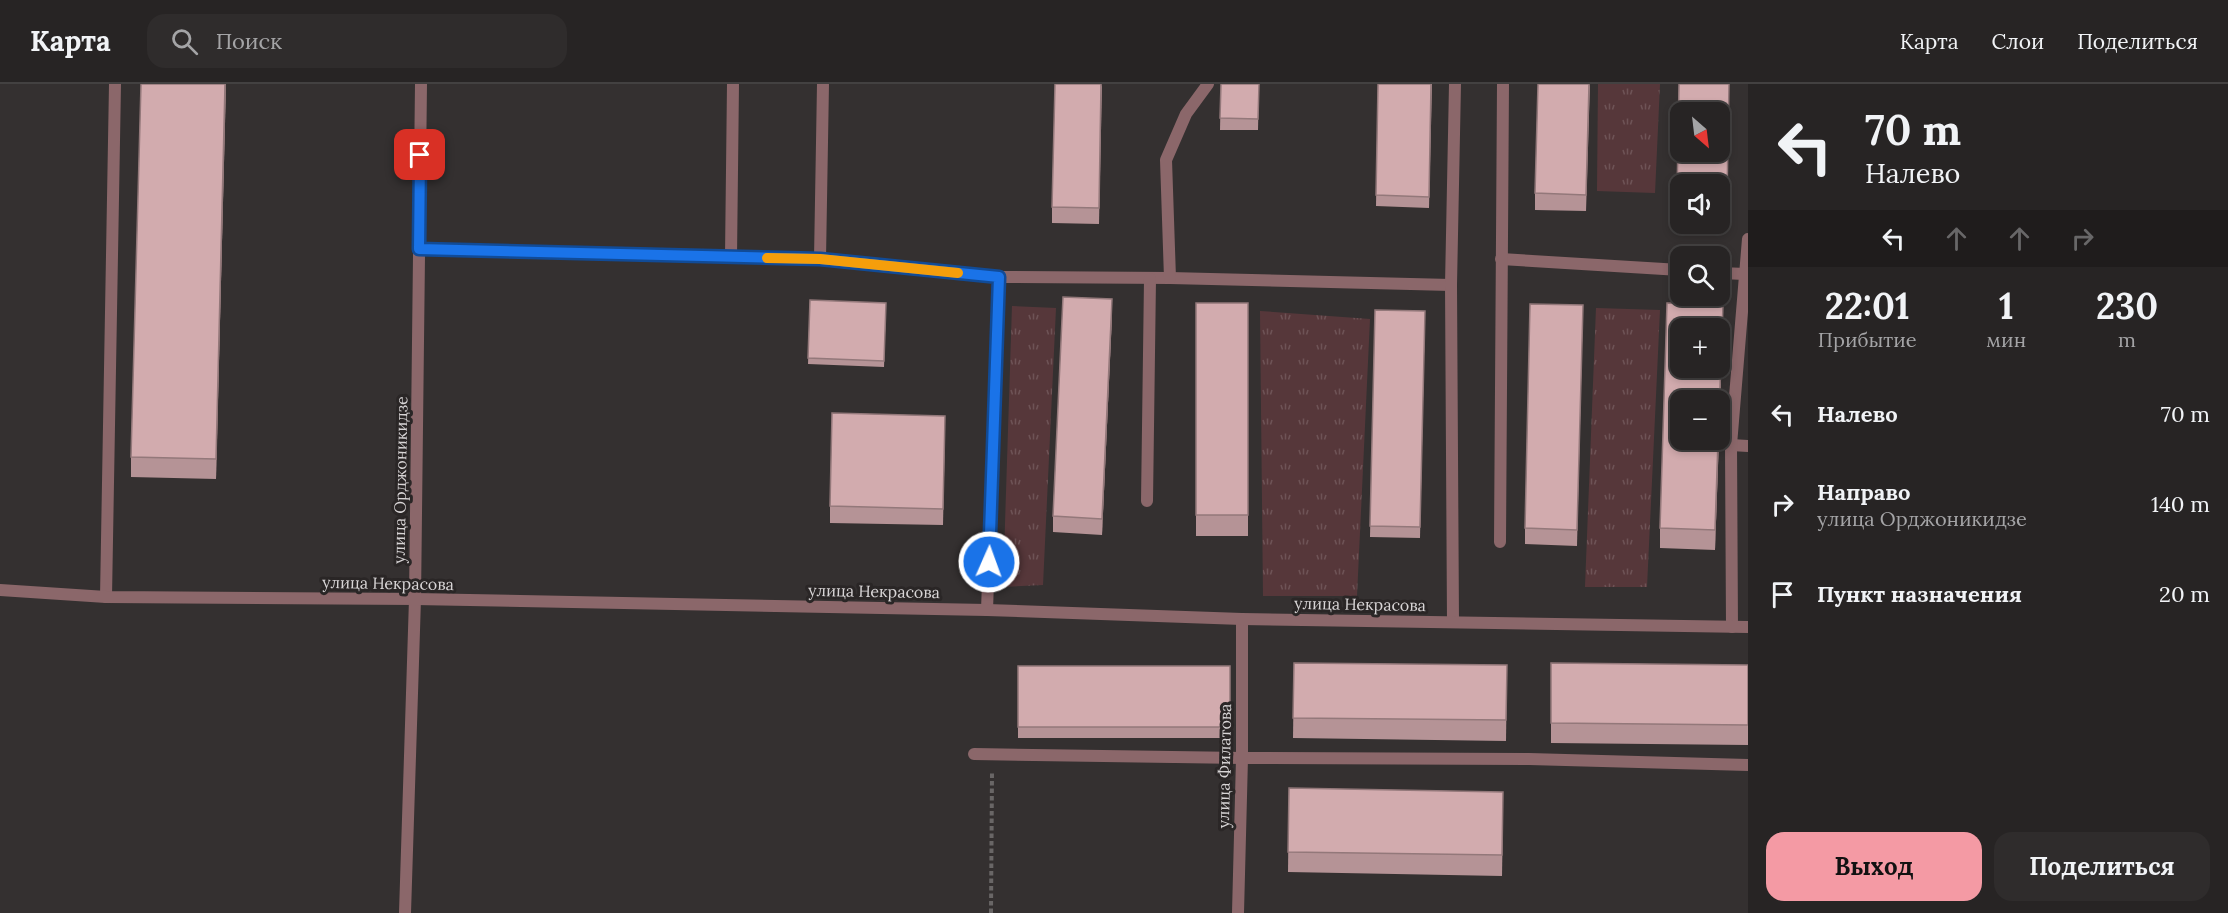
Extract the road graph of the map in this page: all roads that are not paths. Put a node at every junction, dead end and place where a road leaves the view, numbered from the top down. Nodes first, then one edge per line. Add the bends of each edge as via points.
1 (115, 84) edge
2 (421, 84) edge
3 (733, 84) edge
4 (823, 84) edge
5 (1208, 84) edge
6 (1455, 84) edge
7 (1503, 84) edge
8 (1748, 239) edge
9 (419, 249) junction
10 (731, 257) junction
11 (820, 259) junction
12 (1500, 259) junction
13 (1670, 269) edge
14 (1730, 273) edge
15 (1746, 274) junction
16 (999, 277) junction
17 (1170, 278) junction
18 (1150, 279) junction
19 (1451, 285) junction
20 (1731, 445) junction
21 (1748, 446) edge
22 (1147, 501) dead end
23 (1500, 542) dead end
24 (0, 590) edge
25 (106, 597) junction
26 (416, 599) junction
27 (987, 610) junction
28 (1242, 619) junction
29 (1452, 622) junction
30 (1732, 627) junction
31 (1748, 627) edge
32 (974, 754) dead end
33 (1242, 758) junction
34 (1748, 765) edge
35 (405, 913) edge
36 (1238, 913) edge

1 - 25 street
2 - 9 street, улица Орджоникидзе
3 - 10 street
4 - 11 street
5 - 17 street via 1186,114 1166,160
6 - 19 street
7 - 12 street
8 - 15 street
9 - 10 street
9 - 26 street, улица Орджоникидзе
10 - 11 street
11 - 16 street
12 - 13 street
12 - 23 street
14 - 15 street
15 - 20 street
16 - 18 street
16 - 27 street
17 - 18 street
17 - 19 street
18 - 22 street
19 - 29 street
20 - 21 street
20 - 30 street
24 - 25 street, улица Некрасова
25 - 26 street, улица Некрасова
26 - 27 street, улица Некрасова
26 - 35 street, улица Орджоникидзе
27 - 28 street, улица Некрасова
28 - 29 street, улица Некрасова
28 - 33 street, улица Филатова
29 - 30 street, улица Некрасова
30 - 31 street, улица Некрасова
32 - 33 street
33 - 34 street
33 - 36 street, улица Филатова

